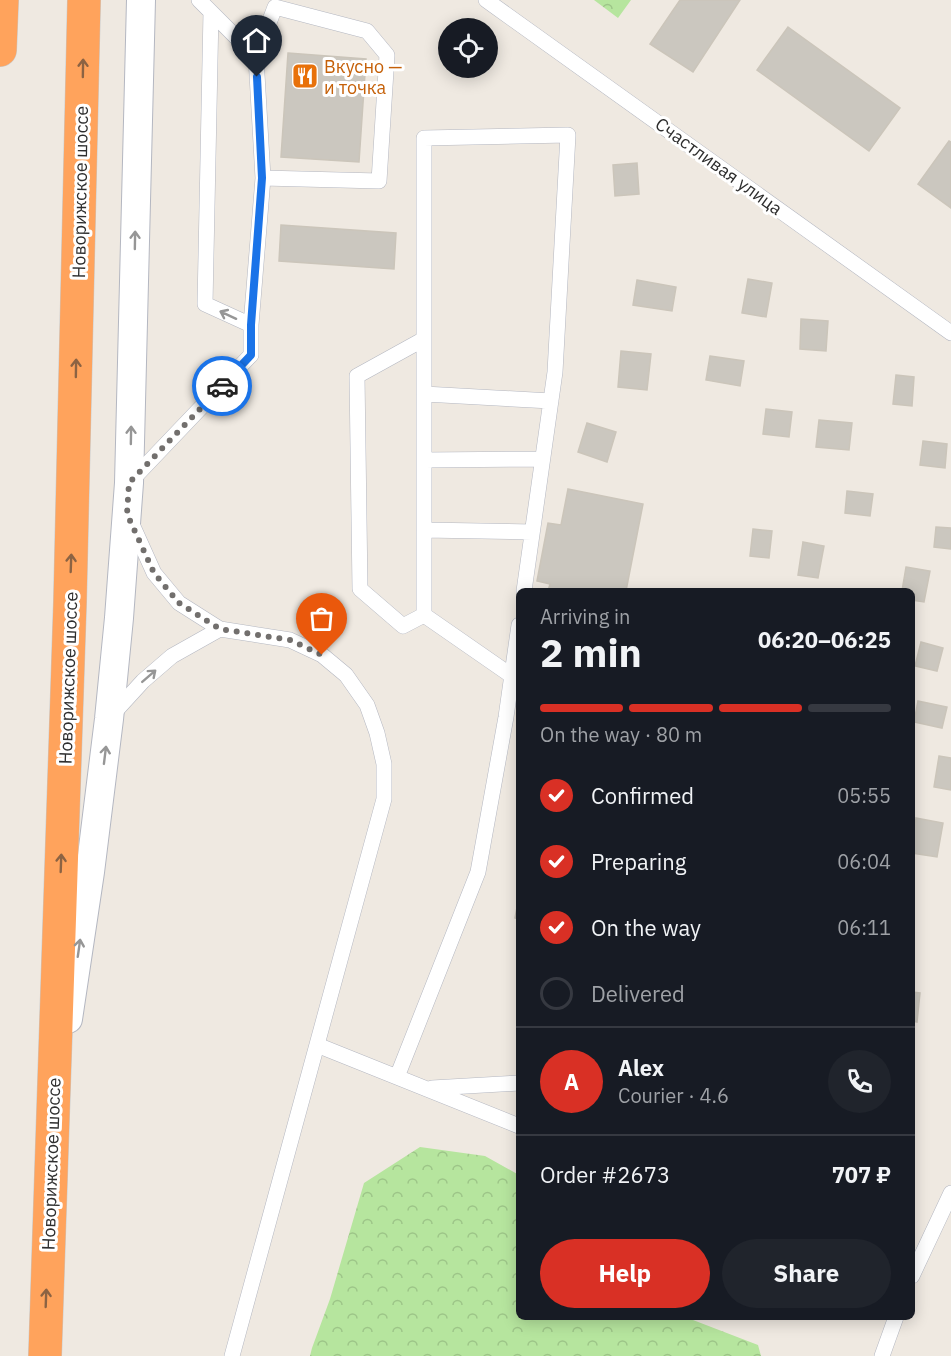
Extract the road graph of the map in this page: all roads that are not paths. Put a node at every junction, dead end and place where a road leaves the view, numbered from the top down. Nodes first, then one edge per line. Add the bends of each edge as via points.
1 (2, 0) edge
2 (84, 0) edge
3 (141, 0) edge
4 (199, 0) edge
5 (486, 0) edge
6 (211, 12) junction
7 (0, 50) edge
8 (256, 57) junction
9 (262, 178) junction
10 (251, 325) junction
11 (951, 333) edge
12 (424, 339) junction
13 (424, 394) junction
14 (551, 401) junction
15 (543, 459) junction
16 (424, 460) junction
17 (129, 483) junction
18 (127, 514) junction
19 (424, 530) junction
20 (532, 532) junction
21 (524, 588) edge
22 (424, 615) junction
23 (220, 629) junction
24 (516, 647) edge
25 (512, 676) junction
26 (109, 719) junction
27 (317, 1045) junction
28 (397, 1077) junction
29 (516, 1083) edge
30 (426, 1089) junction
31 (516, 1124) edge
32 (52, 1131) junction
33 (951, 1193) edge
34 (915, 1270) edge
35 (895, 1320) edge
36 (45, 1356) edge
37 (232, 1356) edge
38 (882, 1356) edge

1 - 7 highway
32 -> 2 highway, Новорижское шоссе via 72,556
17 -> 3 street
4 - 6 lane
5 - 11 lane, Счастливая улица
6 - 8 lane
10 -> 6 lane via 205,304
8 - 9 lane
8 - 9 lane via 275,8 367,31 387,55 379,181
9 - 10 lane
10 - 17 lane via 251,355
12 - 13 lane
12 - 14 lane via 424,138 568,135
12 - 22 lane via 357,376 360,589 404,626
13 - 14 lane
13 - 16 lane
14 - 15 lane
15 - 16 lane
15 - 20 lane
16 - 19 lane
17 - 18 street
18 - 23 lane via 154,573 179,603
18 - 26 street
19 - 20 lane
19 - 22 lane
20 - 21 lane
22 - 25 lane
26 -> 23 lane via 172,656
23 - 27 lane via 290,640 322,655 346,675 367,705 377,733 384,764 384,799
24 - 25 lane
25 - 28 lane via 478,872
32 -> 26 street
27 - 28 lane
27 - 37 lane
28 - 30 lane
29 - 30 lane
30 - 31 lane
36 -> 32 highway, Новорижское шоссе
33 - 34 lane
35 - 38 lane

